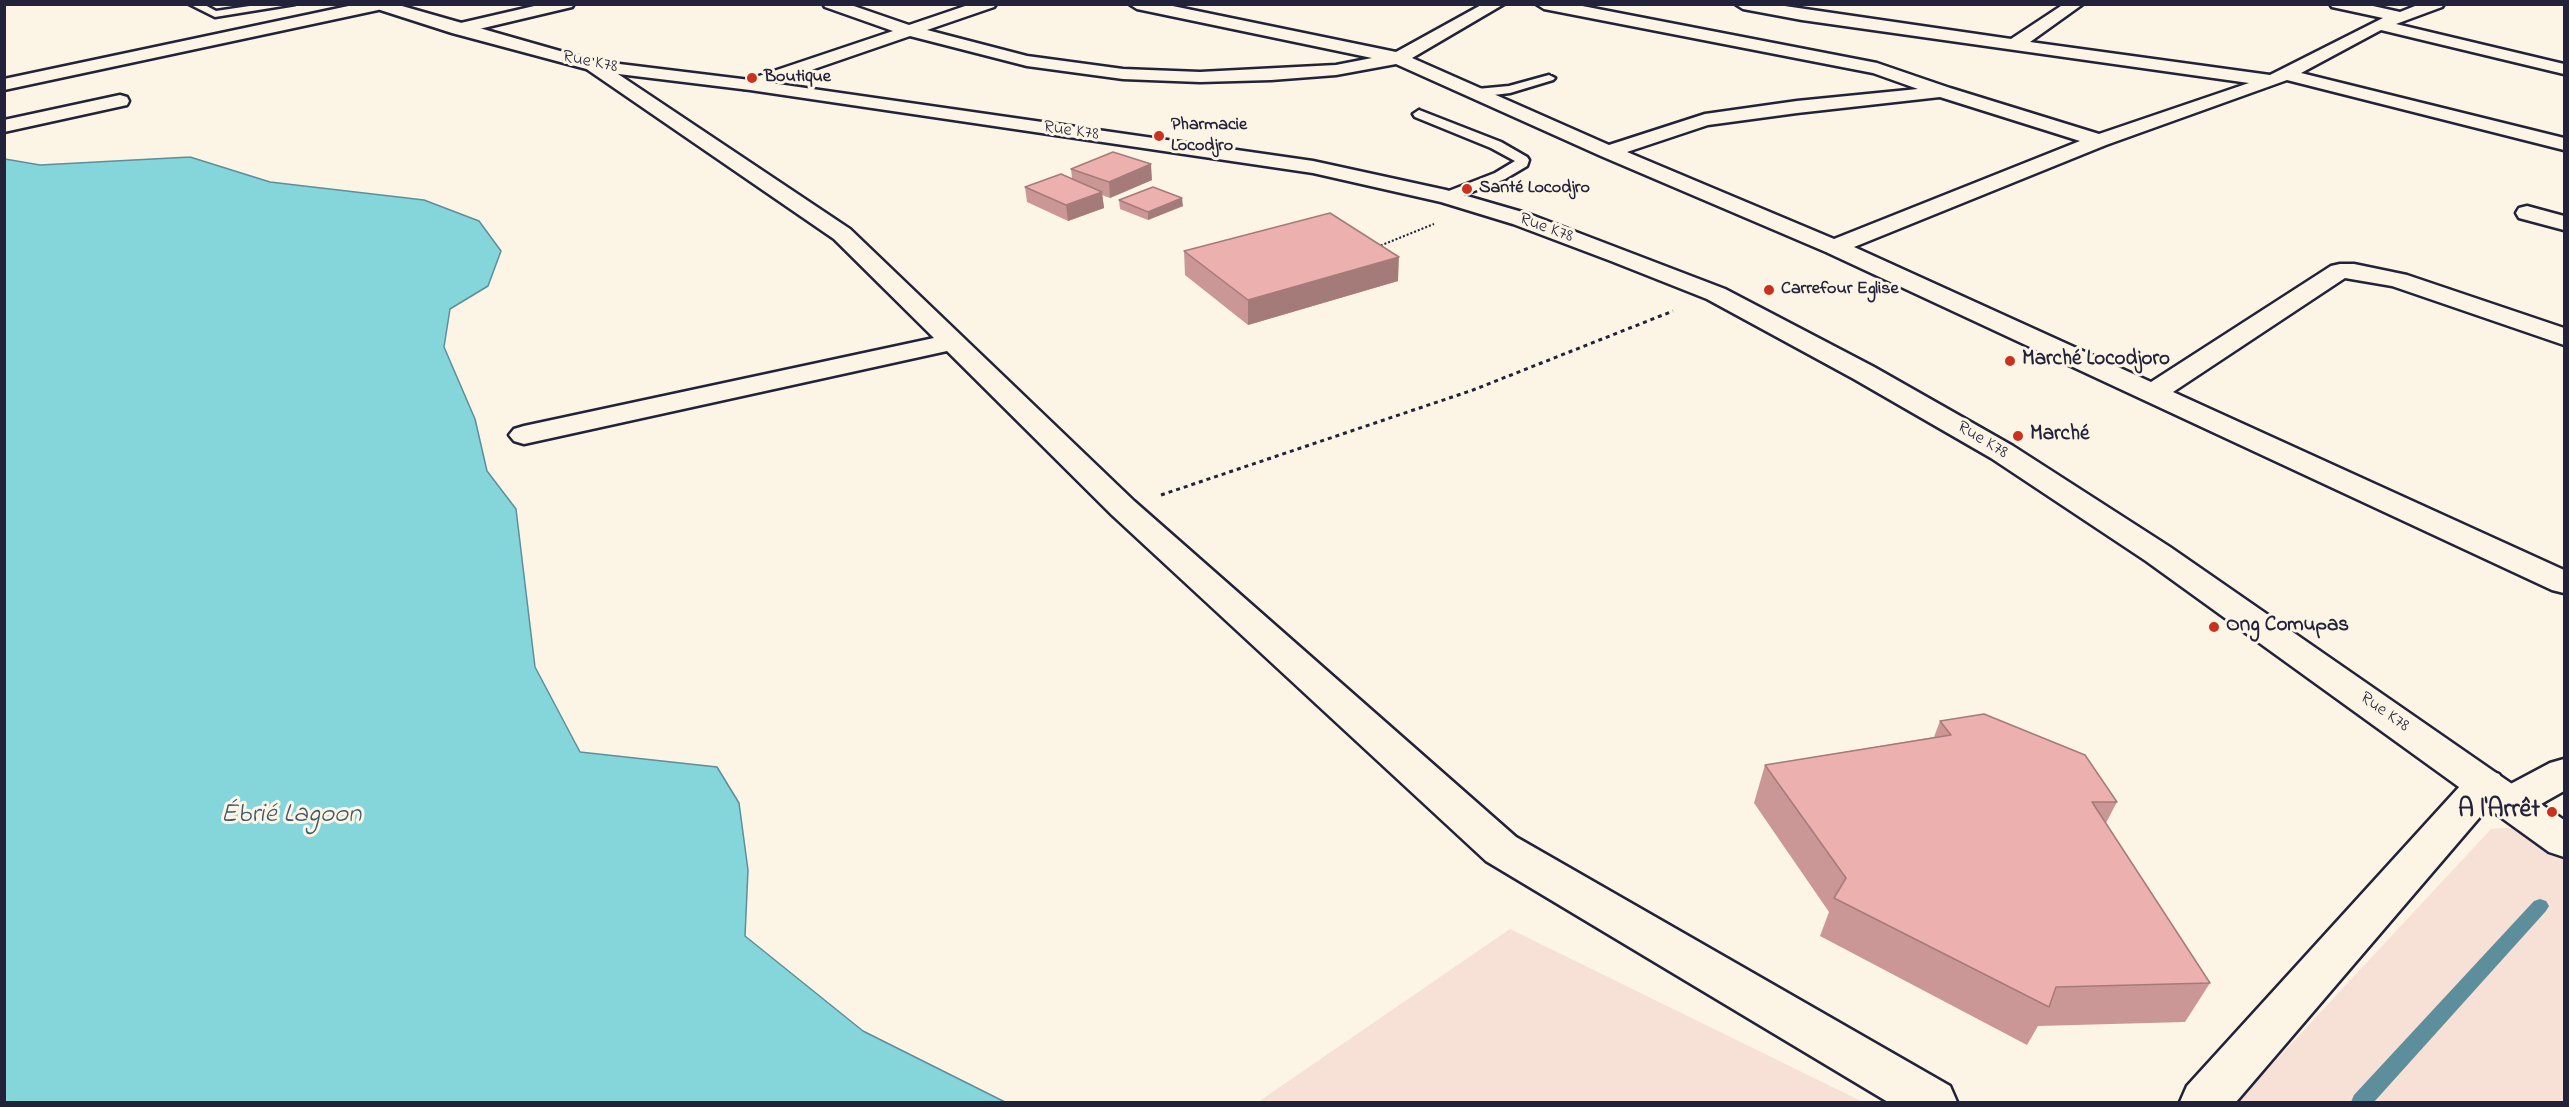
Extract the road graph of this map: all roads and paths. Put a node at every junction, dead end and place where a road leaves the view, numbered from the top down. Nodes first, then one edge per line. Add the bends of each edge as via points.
1 (194, 4) edge
2 (290, 4) edge
3 (566, 4) edge
4 (831, 4) edge
5 (988, 4) edge
6 (1137, 4) edge
7 (1496, 4) edge
8 (1544, 4) edge
9 (1743, 4) edge
10 (2075, 4) edge
11 (2338, 4) edge
12 (2436, 4) edge
13 (384, 5) edge
14 (2403, 17) junction
15 (2379, 25) junction
16 (458, 29) junction
17 (910, 31) junction
18 (2014, 45) junction
19 (1398, 58) junction
20 (594, 66) junction
21 (2565, 69) edge
22 (1549, 78) dead end
23 (2278, 78) junction
24 (4, 85) edge
25 (750, 86) junction
26 (1943, 92) junction
27 (1477, 93) junction
28 (120, 101) dead end
29 (1419, 114) dead end
30 (4, 126) edge
31 (2099, 141) junction
32 (2565, 144) edge
33 (1608, 152) junction
34 (1446, 197) junction
35 (1476, 206) junction
36 (2527, 213) dead end
37 (2565, 223) edge
38 (1377, 247) edge
39 (1834, 247) junction
40 (1716, 294) junction
41 (2565, 337) edge
42 (953, 342) junction
43 (2152, 394) junction
44 (524, 435) dead end
45 (1123, 508) junction
46 (2565, 583) edge
47 (2565, 773) edge
48 (2498, 793) junction
49 (2565, 841) edge
50 (1932, 1102) edge
51 (2205, 1102) edge

1 - 2 lane via 215,14
3 - 16 street
4 - 17 street
5 - 17 street
6 - 19 street
7 - 19 street
8 - 26 street via 1860,64
9 - 18 street
10 - 18 street
11 - 14 street
12 - 14 street
13 - 16 street, Rue K78
13 - 24 street
14 - 15 street
15 - 21 street
15 - 23 street
16 - 20 street, Rue K78
17 - 19 street via 1027,61 1123,74 1270,75 1336,70
17 - 25 street
18 - 23 street
19 - 27 street
20 - 25 street, Rue K78
20 - 42 street via 842,234
22 - 27 lane
23 - 31 street
23 - 32 street
25 - 34 street, Rue K78 via 1313,166
26 - 31 street
26 - 33 street via 1706,120
27 - 33 street
28 - 30 street
29 - 34 lane via 1496,145 1522,160 1520,166 1500,176
31 - 39 street
33 - 39 street
34 - 35 street, Rue K78
35 - 38 path
35 - 40 street, Rue K78 via 1521,219
36 - 37 street
39 - 43 street
40 - 45 path via 1473,390
40 - 48 street, Rue K78 via 2002,452 2158,555
41 - 43 street via 2398,280 2340,271
42 - 44 street
42 - 45 street
43 - 46 street
45 - 50 street via 1501,849
47 - 48 street
48 - 49 street, Rue K78
48 - 51 street

